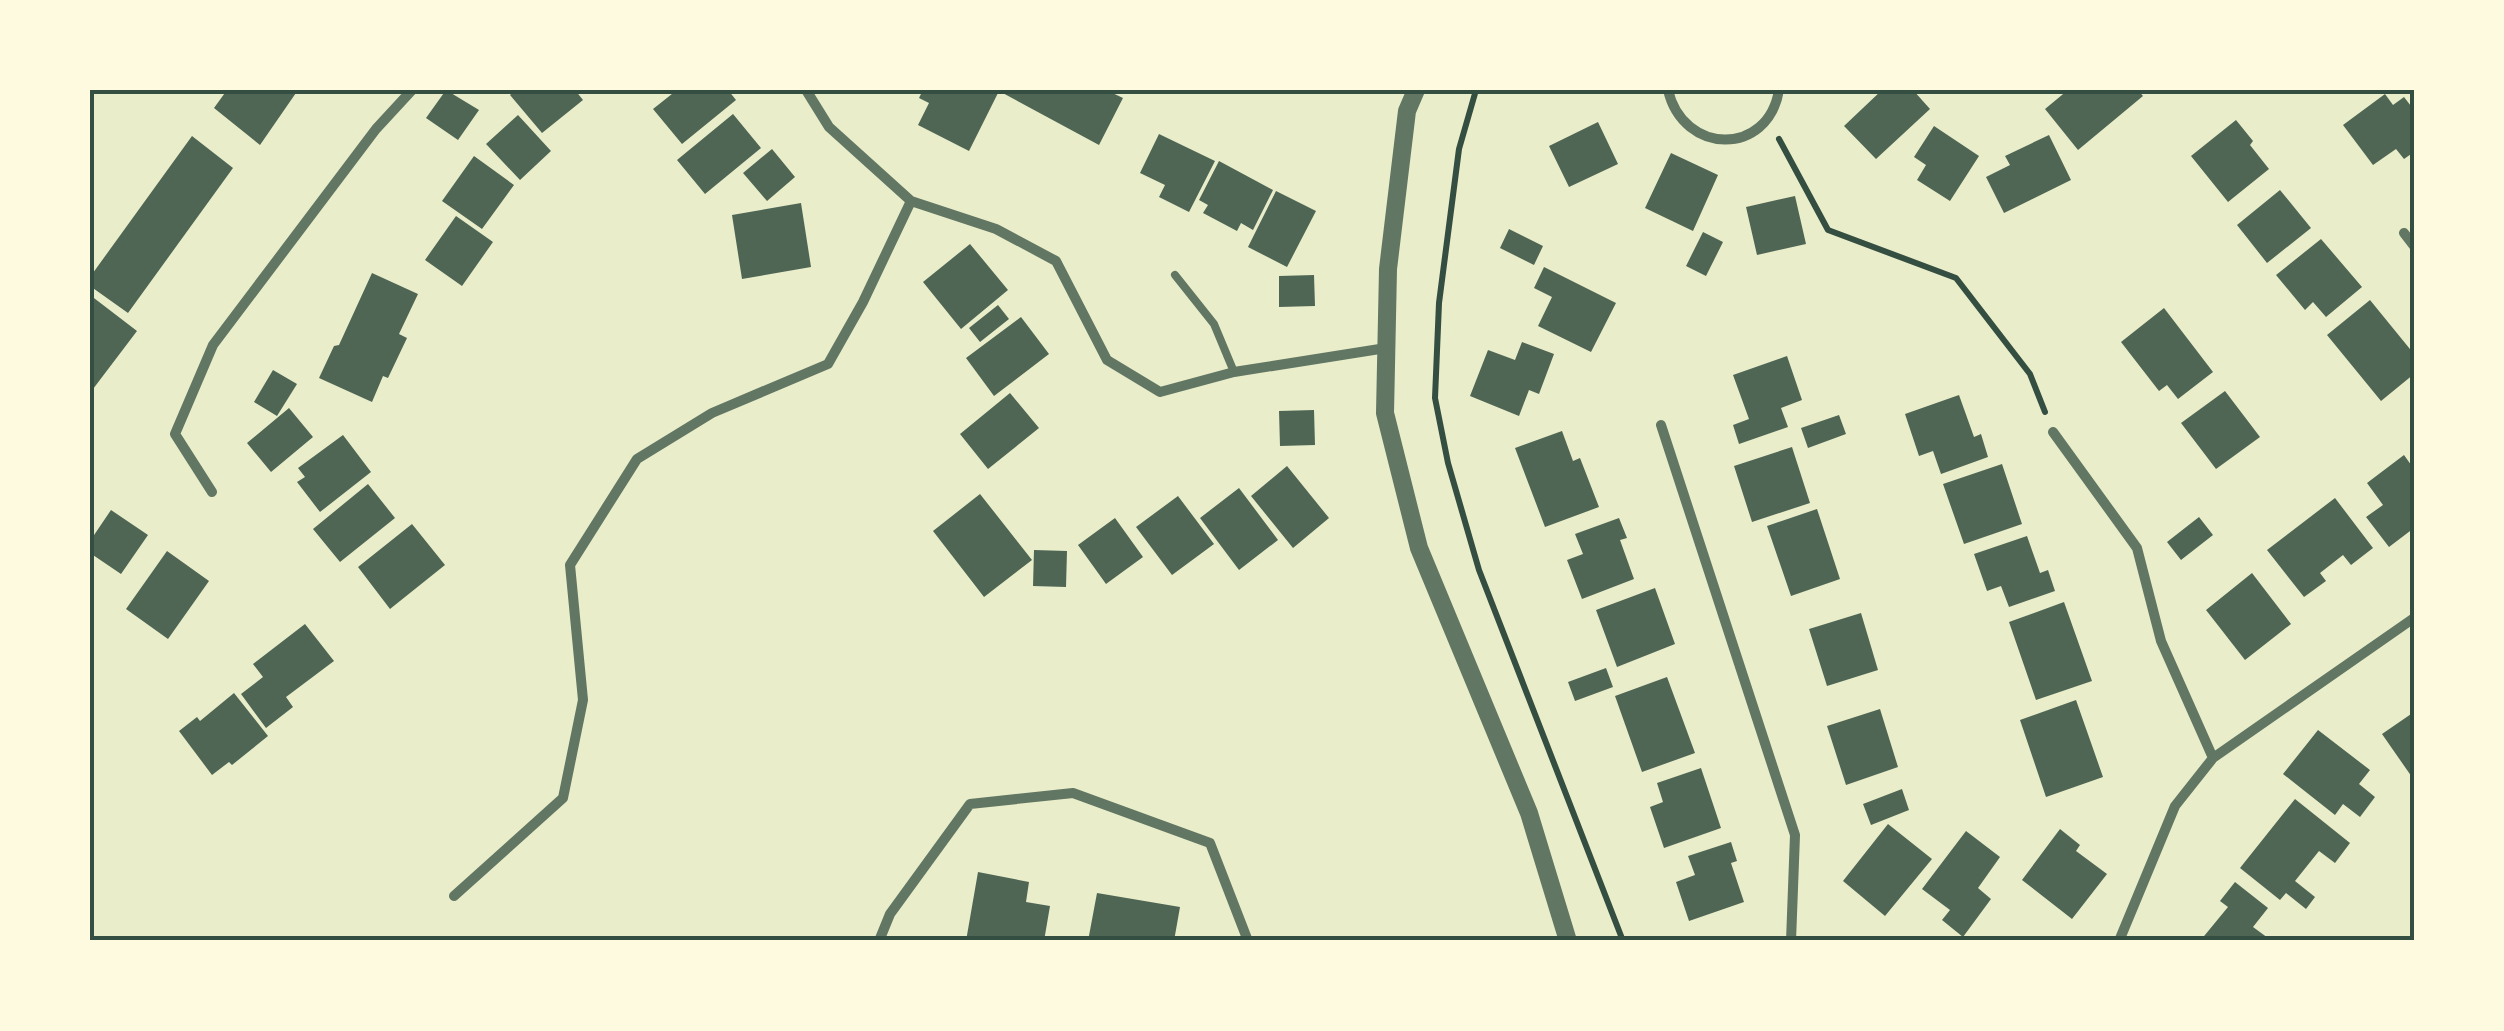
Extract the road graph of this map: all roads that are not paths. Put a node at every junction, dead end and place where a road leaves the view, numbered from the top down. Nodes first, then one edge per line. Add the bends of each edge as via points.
1 (412, 90) edge
2 (806, 90) edge
3 (1416, 90) edge
4 (1668, 90) edge
5 (1779, 90) edge
6 (911, 201) junction
7 (2404, 233) dead end
8 (2414, 246) edge
9 (1175, 275) dead end
10 (1386, 348) junction
11 (1234, 372) junction
12 (1660, 425) dead end
13 (2053, 432) road end
14 (212, 492) dead end
15 (2414, 618) edge
16 (2213, 758) junction
17 (454, 896) dead end
18 (879, 941) edge
19 (1248, 941) edge
20 (1568, 941) edge
21 (1791, 941) edge
22 (2119, 941) edge

1 - 14 street via 213,345 175,434
2 - 6 street via 829,127
3 - 10 street via 1390,250
4 - 5 street via 1685,126 1720,140 1754,131 1768,119
6 - 11 street via 996,229 1056,261 1107,360 1160,392
6 - 17 street via 828,364 712,412 637,459 570,565 582,700 563,798
7 - 8 street
9 - 11 lane via 1214,324
10 - 11 street
10 - 20 street via 1385,413 1419,548 1529,813
12 - 21 street via 1795,835
13 - 16 street via 2137,548 2161,641
15 - 16 street
16 - 22 street via 2175,806
18 - 19 street via 890,914 970,804 1074,793 1210,843

